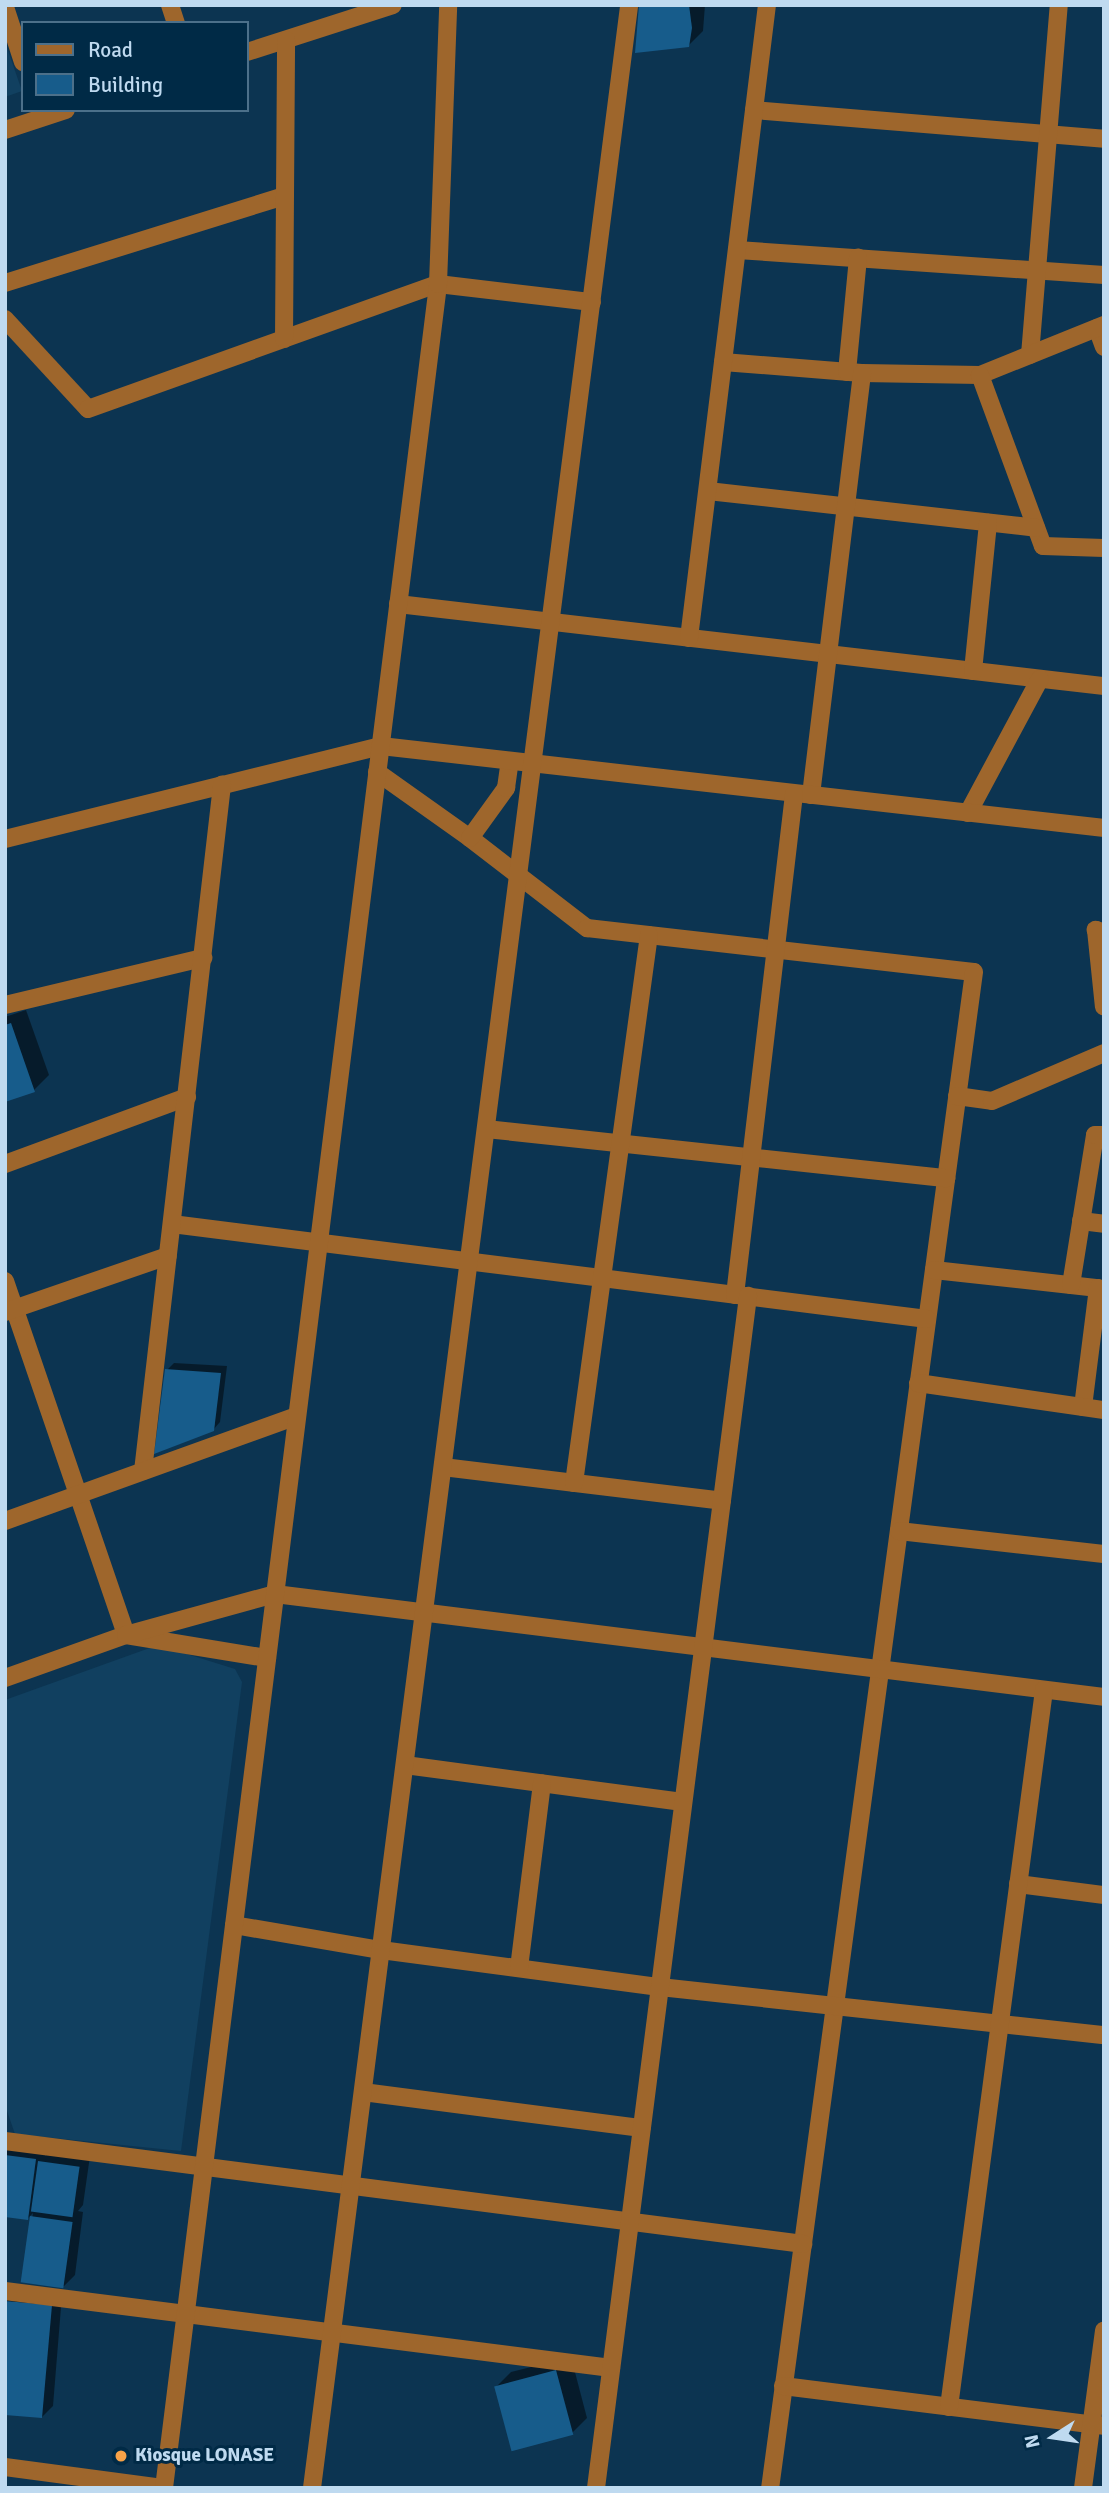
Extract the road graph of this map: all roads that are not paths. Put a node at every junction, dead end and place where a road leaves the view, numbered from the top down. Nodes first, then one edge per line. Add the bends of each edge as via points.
1 (393, 5) edge
2 (448, 5) edge
3 (629, 5) edge
4 (767, 5) edge
5 (1059, 5) edge
6 (5, 7) edge
7 (286, 40) junction
8 (248, 52) edge
9 (21, 56) edge
10 (754, 110) junction
11 (39, 114) edge
12 (5, 130) edge
13 (1048, 135) junction
14 (1104, 139) edge
15 (285, 196) junction
16 (737, 250) junction
17 (858, 258) junction
18 (1037, 270) junction
19 (1104, 275) edge
20 (5, 283) edge
21 (438, 284) junction
22 (592, 302) junction
23 (5, 319) edge
24 (1100, 327) edge
25 (284, 339) junction
26 (1104, 347) edge
27 (1030, 355) junction
28 (723, 362) junction
29 (854, 373) junction
30 (980, 375) junction
31 (708, 492) junction
32 (845, 507) junction
33 (988, 523) junction
34 (1036, 528) junction
35 (1104, 548) edge
36 (398, 604) junction
37 (551, 622) junction
38 (690, 638) junction
39 (828, 654) junction
40 (973, 671) junction
41 (1040, 679) junction
42 (1104, 686) edge
43 (381, 746) junction
44 (510, 761) junction
45 (533, 764) junction
46 (377, 772) junction
47 (222, 785) junction
48 (802, 794) junction
49 (968, 813) junction
50 (1104, 828) edge
51 (470, 838) junction
52 (5, 839) edge
53 (516, 875) junction
54 (1104, 933) edge
55 (649, 935) junction
56 (776, 949) junction
57 (203, 958) junction
58 (5, 1005) edge
59 (1104, 1007) edge
60 (1104, 1053) edge
61 (957, 1096) junction
62 (187, 1097) junction
63 (486, 1129) junction
64 (1104, 1135) edge
65 (621, 1143) junction
66 (751, 1157) junction
67 (5, 1164) edge
68 (946, 1178) junction
69 (1081, 1221) junction
70 (172, 1224) junction
71 (1104, 1224) edge
72 (319, 1242) junction
73 (168, 1256) junction
74 (469, 1261) junction
75 (934, 1270) junction
76 (602, 1278) junction
77 (5, 1281) edge
78 (1071, 1285) junction
79 (742, 1296) junction
80 (10, 1311) edge
81 (927, 1319) junction
82 (918, 1383) junction
83 (1083, 1407) junction
84 (1104, 1410) edge
85 (297, 1416) junction
86 (443, 1467) junction
87 (143, 1471) junction
88 (574, 1483) junction
89 (78, 1494) junction
90 (722, 1501) junction
91 (5, 1521) edge
92 (899, 1531) junction
93 (1104, 1555) edge
94 (275, 1594) junction
95 (424, 1612) junction
96 (126, 1635) junction
97 (703, 1647) junction
98 (267, 1658) junction
99 (880, 1669) junction
100 (5, 1678) edge
101 (1044, 1689) junction
102 (1104, 1697) edge
103 (405, 1765) junction
104 (542, 1783) junction
105 (684, 1801) junction
106 (1018, 1884) junction
107 (1104, 1895) edge
108 (234, 1926) junction
109 (381, 1950) junction
110 (519, 1968) junction
111 (660, 1987) junction
112 (835, 2006) junction
113 (1000, 2024) junction
114 (1104, 2035) edge
115 (363, 2092) junction
116 (642, 2128) junction
117 (5, 2141) edge
118 (203, 2167) junction
119 (351, 2186) junction
120 (630, 2222) junction
121 (803, 2244) junction
122 (5, 2291) edge
123 (185, 2314) junction
124 (1104, 2330) edge
125 (332, 2333) junction
126 (611, 2368) junction
127 (783, 2386) junction
128 (949, 2407) junction
129 (1097, 2425) edge
130 (5, 2468) edge
131 (163, 2488) edge
132 (312, 2488) edge
133 (596, 2488) edge
134 (770, 2488) edge
135 (1083, 2488) edge

1 - 7 street
2 - 21 street
3 - 22 street
4 - 10 street
5 - 13 street
6 - 9 street
7 - 8 street
7 - 15 street
10 - 13 street
10 - 16 street
11 - 12 street
13 - 14 street
13 - 18 street
15 - 20 street
15 - 25 street
16 - 17 street
16 - 28 street
17 - 18 street
17 - 29 street
18 - 19 street
18 - 27 street
21 - 22 street
21 - 25 street
21 - 36 street
22 - 37 street
23 - 25 street via 88,410
24 - 26 street
24 - 27 street
27 - 30 street
28 - 29 street
28 - 31 street
29 - 30 street
29 - 32 street
30 - 34 street
31 - 32 street
31 - 38 street
32 - 33 street
32 - 39 street
33 - 34 street
33 - 40 street
34 - 35 street via 1043,546
36 - 37 street
36 - 43 street
37 - 38 street
37 - 45 street
38 - 39 street
39 - 40 street
39 - 48 street
40 - 41 street
41 - 42 street
41 - 49 street
43 - 44 street
43 - 46 street
43 - 47 street
44 - 45 street
44 - 51 street via 506,788
45 - 48 street
45 - 53 street
46 - 51 street
46 - 72 street
47 - 52 street
47 - 57 street
48 - 49 street
48 - 56 street
49 - 50 street
51 - 53 street
53 - 55 street via 587,928
53 - 63 street
54 - 59 street via 1096,930
55 - 56 street
55 - 65 street
56 - 61 street via 974,972
56 - 66 street
57 - 58 street
57 - 62 street
60 - 61 street via 992,1101
61 - 68 street
62 - 67 street
62 - 70 street
63 - 65 street
63 - 74 street
64 - 69 street via 1095,1135
65 - 66 street
65 - 76 street
66 - 68 street
66 - 79 street
68 - 75 street
69 - 71 street
69 - 78 street
70 - 72 street
70 - 73 street
72 - 74 street
72 - 85 street
73 - 80 street
73 - 87 street
74 - 76 street
74 - 86 street
75 - 78 street
75 - 81 street
76 - 79 street
76 - 88 street
77 - 80 street
78 - 83 street via 1098,1288
79 - 81 street
79 - 90 street
80 - 89 street
81 - 82 street
82 - 83 street
82 - 92 street
83 - 84 street
85 - 87 street
85 - 94 street
86 - 88 street
86 - 95 street
87 - 89 street
88 - 90 street
89 - 91 street
89 - 96 street
90 - 97 street
92 - 93 street
92 - 99 street
94 - 95 street
94 - 96 street
94 - 98 street
95 - 97 street
95 - 103 street
96 - 98 street
96 - 100 street
97 - 99 street
97 - 105 street
98 - 108 street
99 - 101 street
99 - 112 street
101 - 102 street
101 - 106 street
103 - 104 street
103 - 109 street
104 - 105 street
104 - 110 street
105 - 111 street
106 - 107 street
106 - 113 street
108 - 109 street
108 - 118 street
109 - 110 street
109 - 115 street
110 - 111 street
111 - 112 street
111 - 116 street
112 - 113 street
112 - 121 street
113 - 114 street
113 - 128 street
115 - 116 street
115 - 119 street
116 - 120 street
117 - 118 street
118 - 119 street
118 - 123 street
119 - 120 street
119 - 125 street
120 - 121 street
120 - 126 street
121 - 127 street
122 - 123 street
123 - 125 street
123 - 131 street
124 - 129 street
125 - 126 street
125 - 132 street
126 - 133 street
127 - 128 street
127 - 134 street
128 - 129 street
129 - 135 street
130 - 131 street

